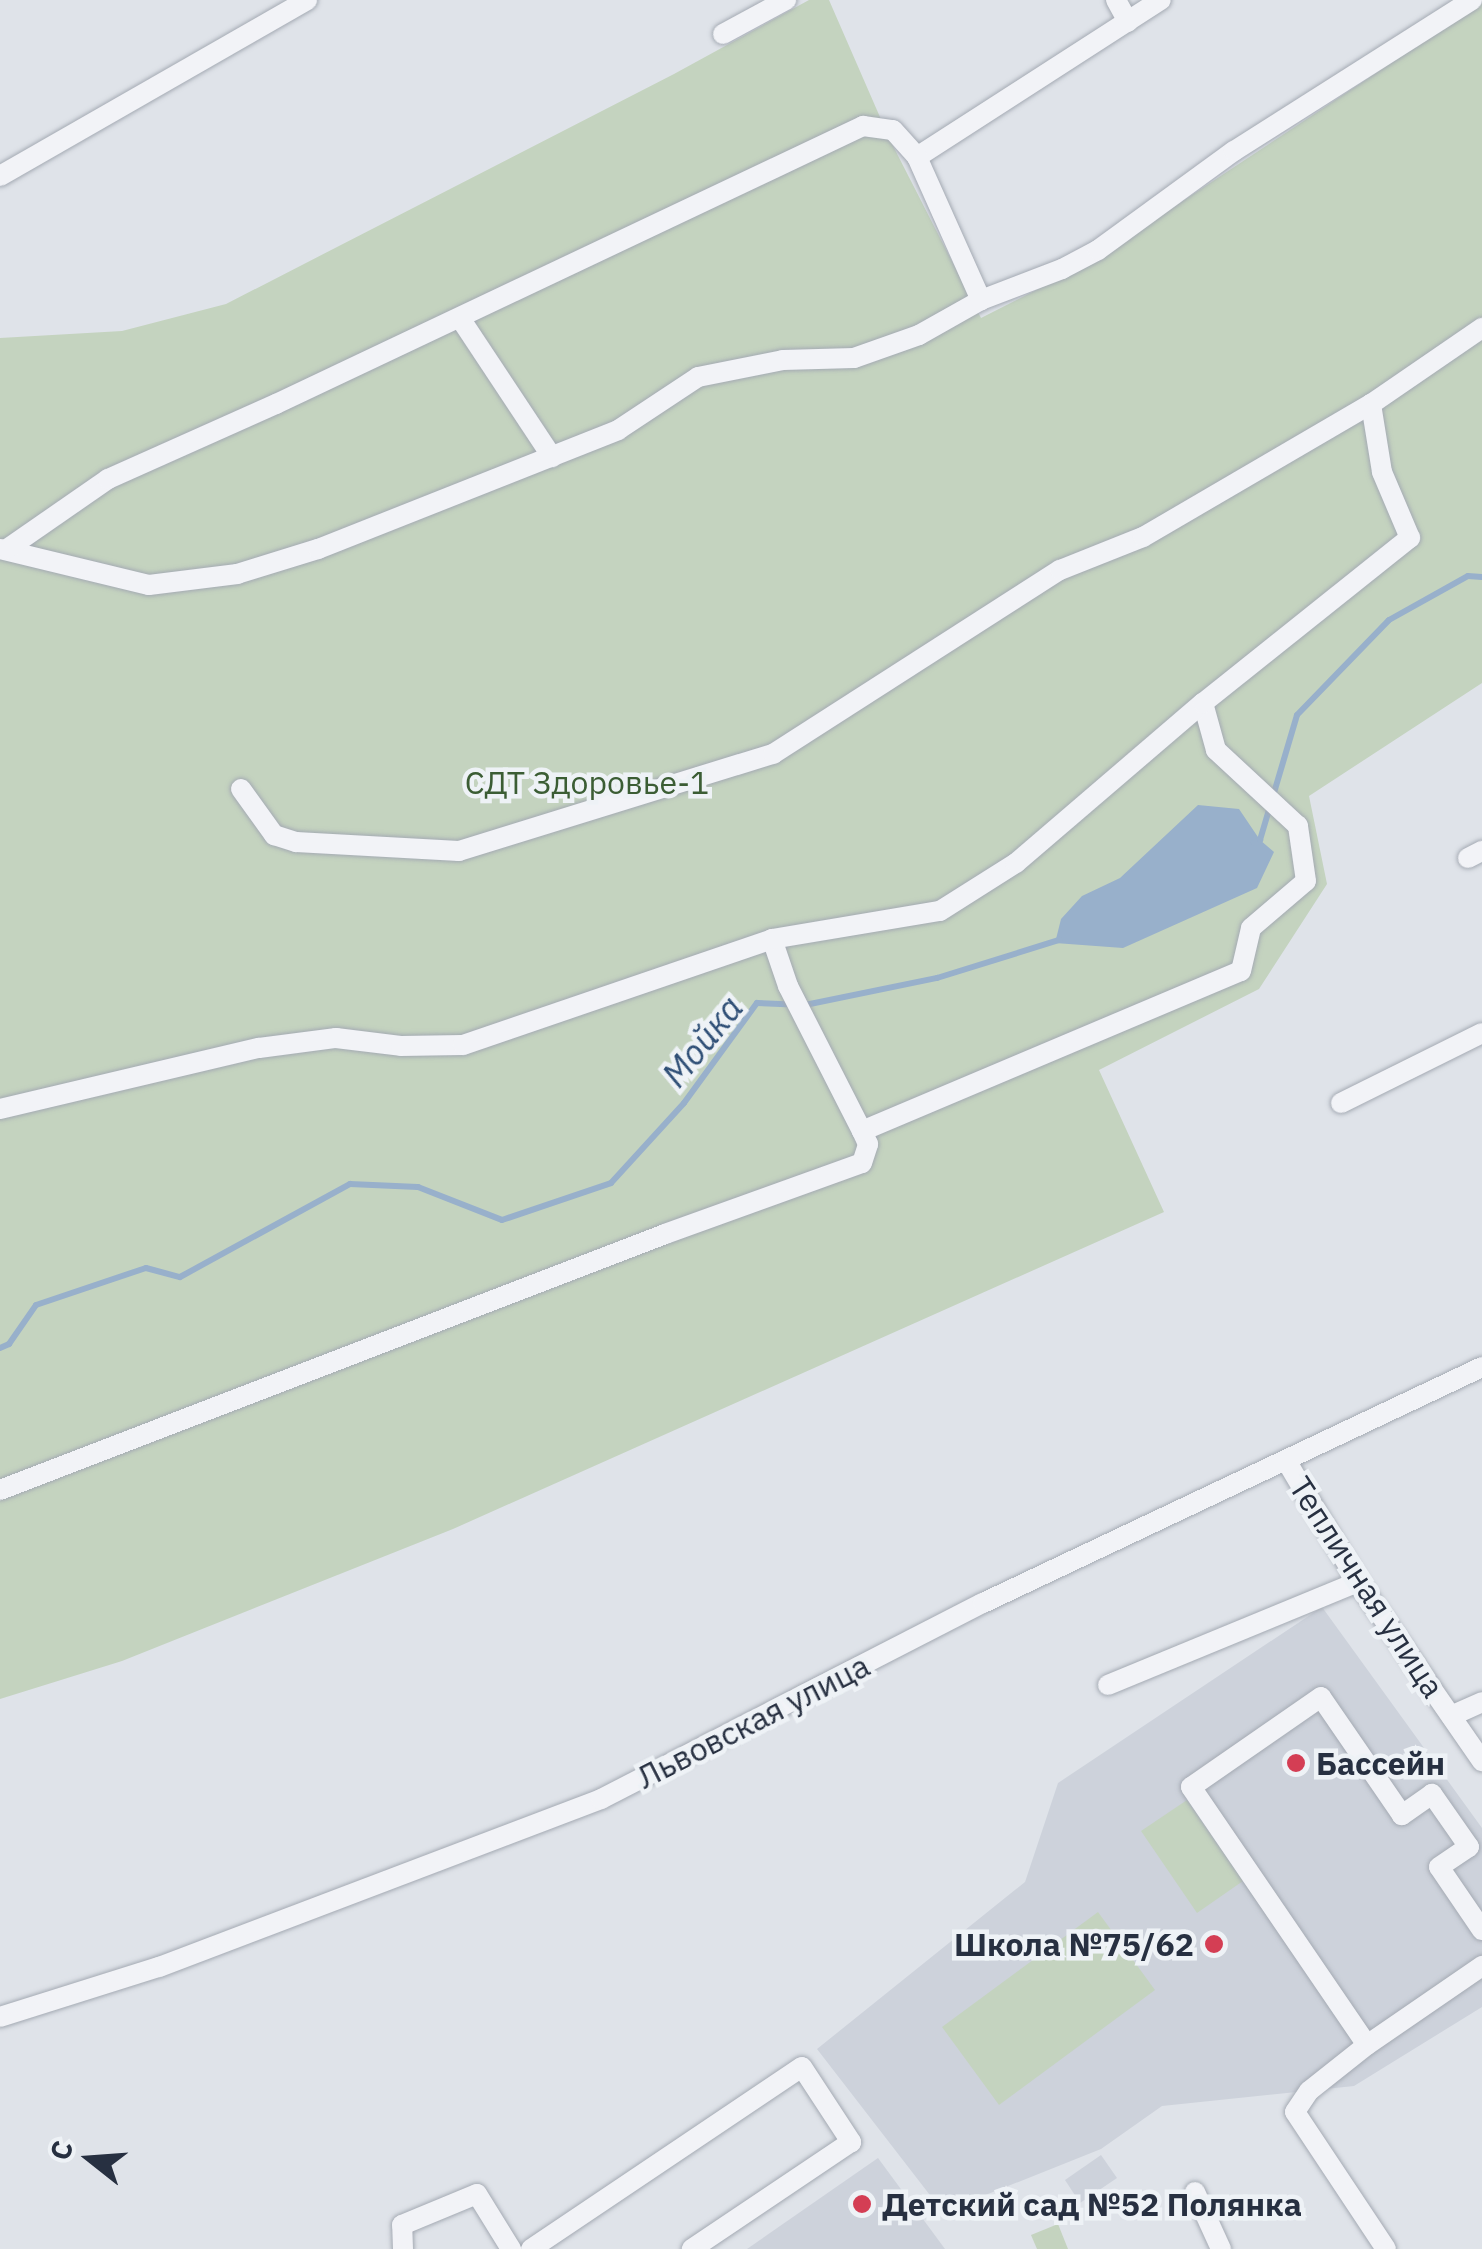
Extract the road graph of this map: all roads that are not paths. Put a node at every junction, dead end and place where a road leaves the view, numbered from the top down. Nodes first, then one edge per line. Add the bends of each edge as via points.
1 (307, 0) edge
2 (786, 0) edge
3 (1116, 0) edge
4 (1161, 0) edge
5 (1472, 0) edge
6 (1128, 22) junction
7 (723, 34) dead end
8 (917, 156) junction
9 (0, 176) edge
10 (981, 300) junction
11 (460, 318) junction
12 (1482, 328) edge
13 (1370, 404) junction
14 (552, 456) junction
15 (3, 549) edge
16 (1203, 703) junction
17 (241, 790) dead end
18 (772, 939) junction
19 (1482, 1033) edge
20 (1342, 1103) dead end
21 (0, 1109) edge
22 (862, 1131) junction
23 (1482, 1367) edge
24 (1286, 1462) junction
25 (0, 1490) edge
26 (1358, 1582) junction
27 (1108, 1685) dead end
28 (1482, 1702) edge
29 (1451, 1716) junction
30 (1482, 1760) edge
31 (1482, 1930) edge
32 (1482, 1966) edge
33 (0, 2017) edge
34 (1367, 2045) junction
35 (1195, 2192) dead end
36 (404, 2249) edge
37 (511, 2249) edge
38 (531, 2249) edge
39 (692, 2249) edge
40 (1221, 2249) edge
41 (1386, 2249) edge

1 - 9 street
2 - 7 street
3 - 6 street
4 - 6 street
5 - 10 street via 1234,151 1098,250
6 - 8 street
8 - 10 street
8 - 11 street via 892,130 863,126
10 - 14 street via 919,335 854,358 783,360 698,377 618,430
11 - 14 street
11 - 15 street via 108,479
12 - 13 street
13 - 16 street via 1382,472 1410,538
13 - 17 street via 1143,537 1060,570 773,754 459,851 296,842 274,835
14 - 15 street via 318,550 237,574 149,585
16 - 18 street via 1016,863 940,911
16 - 22 street via 1216,750 1298,826 1306,881 1251,928 1241,971
18 - 21 street via 463,1045 336,1038 259,1048
18 - 22 street via 788,986
19 - 20 street
22 - 25 street via 868,1144 862,1163
23 - 24 street, Львовская улица
24 - 26 street, Тепличная улица
24 - 33 street, Львовская улица via 983,1602 601,1799 159,1967
26 - 27 street
26 - 29 street, Тепличная улица
28 - 29 street
29 - 30 street, Тепличная улица
31 - 34 street via 1439,1867 1468,1846 1442,1807 1432,1794 1402,1815 1322,1698 1191,1787
32 - 34 street
34 - 41 street via 1309,2091 1295,2112
35 - 40 street
36 - 37 street via 402,2225 477,2194
38 - 39 street via 802,2068 851,2142

